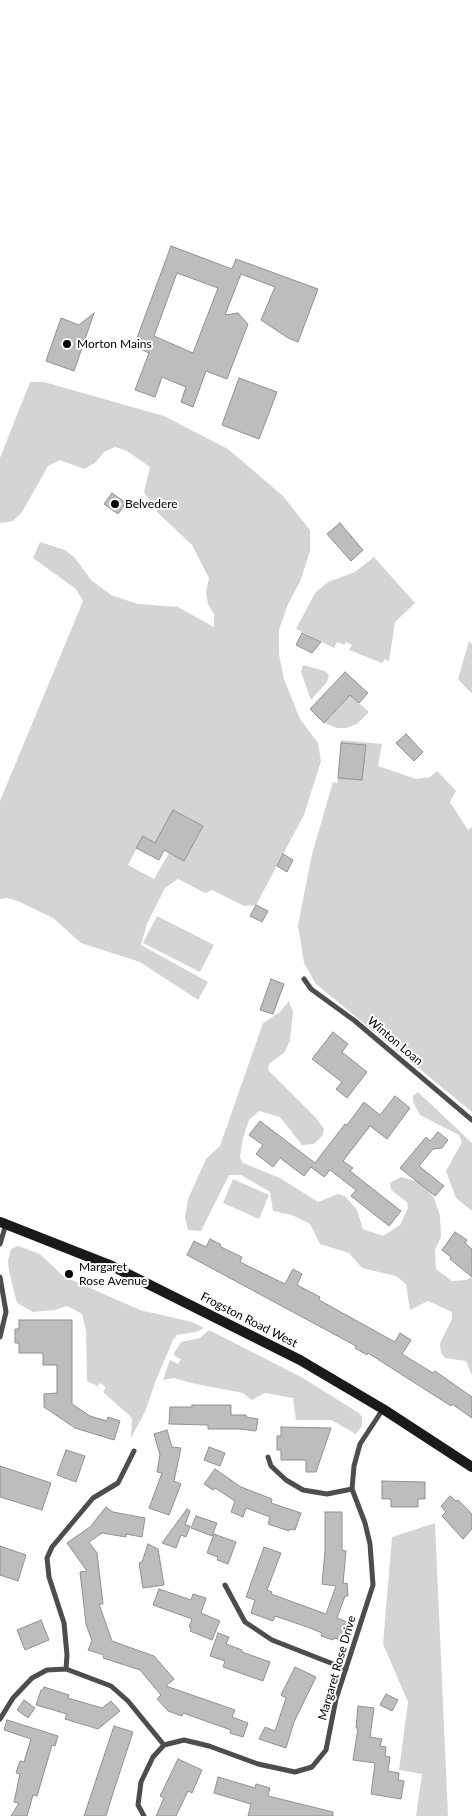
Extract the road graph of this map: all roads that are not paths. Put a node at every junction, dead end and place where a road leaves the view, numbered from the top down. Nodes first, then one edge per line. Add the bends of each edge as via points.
1 (304, 979) dead end
2 (472, 1120) edge
3 (3, 1223) edge
4 (0, 1244) edge
5 (0, 1276) edge
6 (0, 1337) edge
7 (383, 1409) junction
8 (134, 1451) dead end
9 (268, 1457) dead end
10 (472, 1467) edge
11 (352, 1489) junction
12 (225, 1585) dead end
13 (346, 1668) junction
14 (66, 1669) junction
15 (0, 1719) edge
16 (164, 1745) junction
17 (144, 1816) edge

1 - 2 street, Winton Loan
3 - 4 street
3 - 7 main road, Frogston Road West via 112,1266 209,1313 300,1360
5 - 6 street via 6,1312
7 - 10 main road, Frogston Road West
7 - 11 street, Margaret Rose Drive via 360,1444
8 - 14 street via 118,1483 92,1498 52,1547 47,1558 49,1578 64,1623
9 - 11 street via 271,1466 303,1490 327,1494
11 - 13 street, Margaret Rose Drive via 370,1544 373,1585
12 - 13 street via 245,1622 272,1640
13 - 16 street, Margaret Rose Drive via 326,1750 312,1766 295,1772 258,1764 184,1740
14 - 15 street via 47,1670 32,1678 13,1698
14 - 16 street via 111,1686 128,1701
16 - 17 street via 153,1757 141,1782 138,1805

